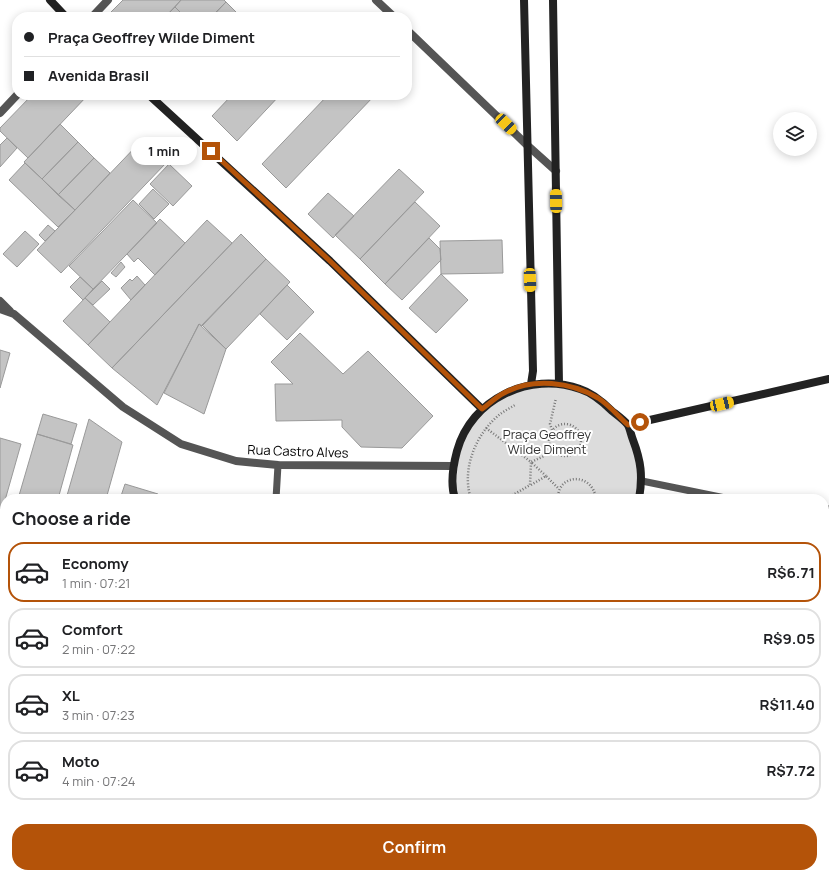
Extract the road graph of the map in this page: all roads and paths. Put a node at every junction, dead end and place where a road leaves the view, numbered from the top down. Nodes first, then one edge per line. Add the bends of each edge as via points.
1 (50, 0) edge
2 (108, 0) edge
3 (376, 0) edge
4 (524, 0) edge
5 (553, 0) edge
6 (61, 12) edge
7 (97, 12) edge
8 (389, 12) edge
9 (412, 35) edge
10 (12, 100) edge
11 (154, 100) edge
12 (0, 113) edge
13 (527, 145) junction
14 (556, 171) junction
15 (0, 300) edge
16 (0, 309) edge
17 (14, 314) junction
18 (829, 379) edge
19 (531, 384) junction
20 (559, 384) junction
21 (550, 398) dead end
22 (556, 398) junction
23 (564, 400) dead end
24 (517, 404) dead end
25 (482, 409) junction
26 (628, 425) junction
27 (486, 428) junction
28 (552, 430) junction
29 (549, 443) junction
30 (531, 462) junction
31 (278, 465) junction
32 (453, 466) junction
33 (546, 476) junction
34 (642, 481) junction
35 (530, 485) junction
36 (560, 489) junction
37 (276, 494) edge
38 (455, 494) edge
39 (470, 494) edge
40 (515, 494) edge
41 (559, 494) edge
42 (595, 494) edge
43 (640, 494) edge
44 (706, 494) edge

1 - 6 main road
2 - 7 street
3 - 8 street
4 - 13 main road
5 - 14 main road
9 - 13 street
10 - 12 street
11 - 25 main road via 330,261
13 - 14 street
13 - 19 main road
14 - 20 main road
15 - 17 street
16 - 17 street, Rua Castro Alves
17 - 31 street, Rua Castro Alves via 123,407 180,444 236,461
18 - 26 main road
19 - 20 main road
19 - 25 main road via 505,392
20 - 26 main road via 580,389 600,399
21 - 22 path
22 - 23 path
22 - 28 path via 550,424
24 - 27 path via 500,414
25 - 32 main road via 460,440
26 - 34 main road via 640,456
27 - 30 path
27 - 39 path via 473,451 468,473
28 - 29 path
28 - 29 path via 561,424 572,425 580,433 581,444 575,453 565,456 554,453
29 - 30 path via 544,456
30 - 33 path
30 - 35 path
31 - 32 street, Rua Castro Alves
31 - 37 lane
32 - 38 main road
33 - 35 path
33 - 36 path
34 - 43 main road
34 - 44 lane
35 - 40 path
36 - 41 path
36 - 42 path via 569,480 582,479 593,486

